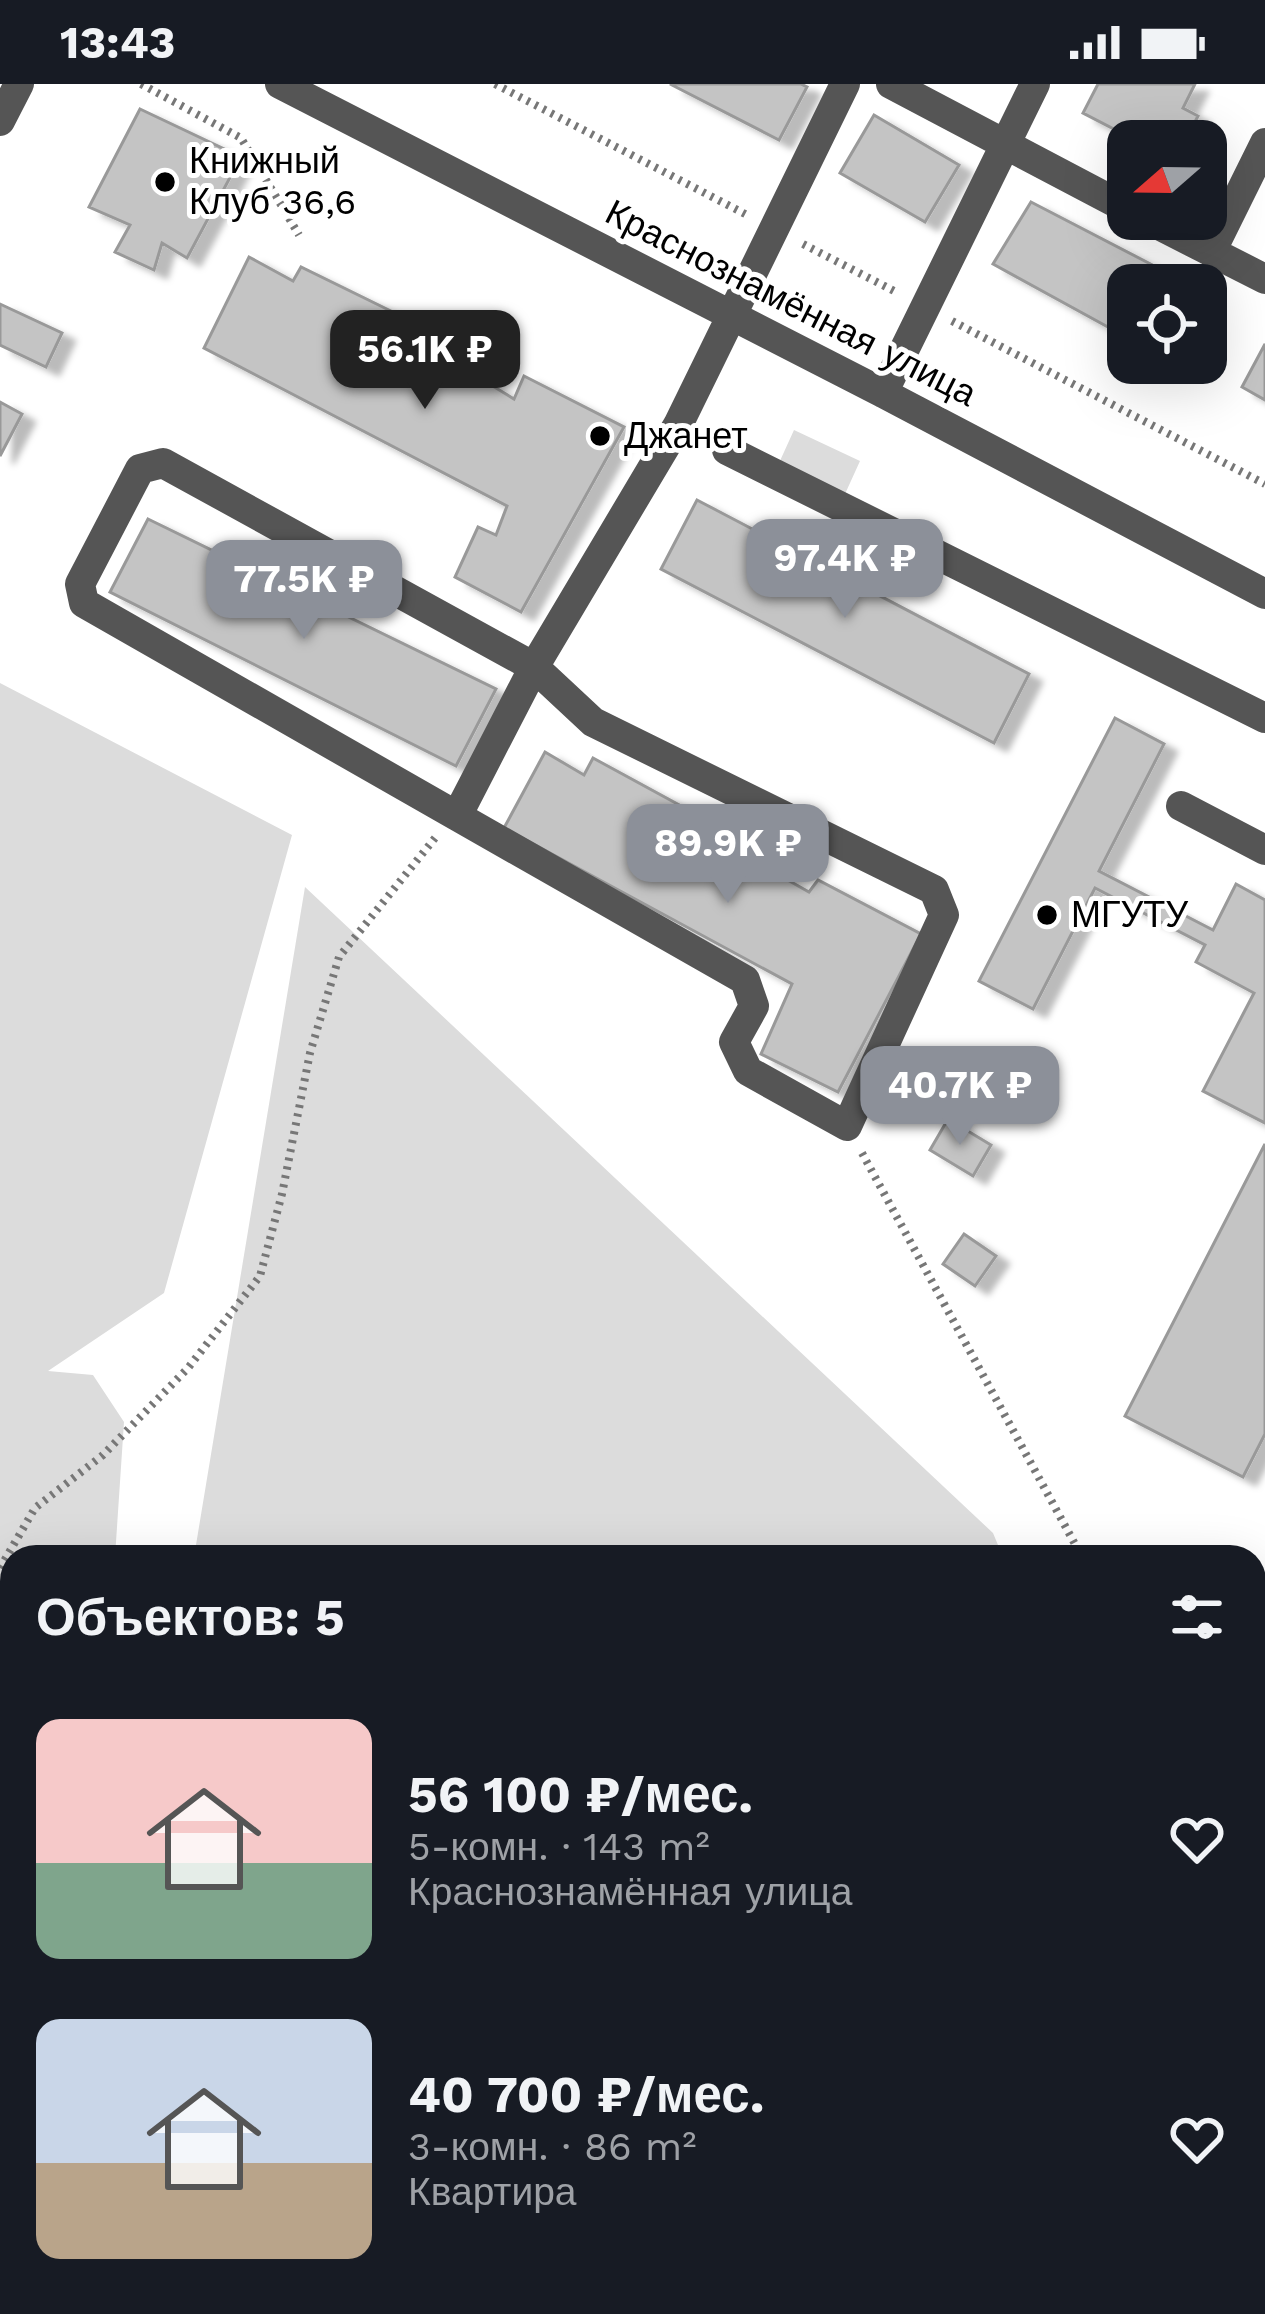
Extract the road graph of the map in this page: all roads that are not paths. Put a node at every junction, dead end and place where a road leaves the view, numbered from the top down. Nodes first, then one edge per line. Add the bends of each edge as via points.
1 (19, 84) edge
2 (280, 84) edge
3 (845, 84) edge
4 (891, 84) edge
5 (1035, 84) edge
6 (0, 122) edge
7 (1265, 143) edge
8 (1004, 146) junction
9 (1107, 198) edge
10 (1188, 240) edge
11 (1211, 252) junction
12 (1265, 279) edge
13 (731, 317) junction
14 (883, 393) junction
15 (727, 450) dead end
16 (1265, 594) edge
17 (534, 667) junction
18 (1265, 718) edge
19 (1181, 806) dead end
20 (457, 816) junction
21 (1265, 850) edge

1 - 6 street
2 - 13 street, Краснознамённая улица
3 - 13 street
4 - 8 street
5 - 8 street
7 - 11 street
8 - 9 street
8 - 14 street
10 - 11 street
11 - 12 street
13 - 14 street, Краснознамённая улица
13 - 17 street via 678,424
14 - 16 street, Краснознамённая улица
15 - 18 street
17 - 20 street
17 - 20 street via 163,463 140,469 80,584 84,603
17 - 20 street via 593,722 934,890 944,915 847,1126 748,1071 734,1042 754,1006 745,980
19 - 21 street

